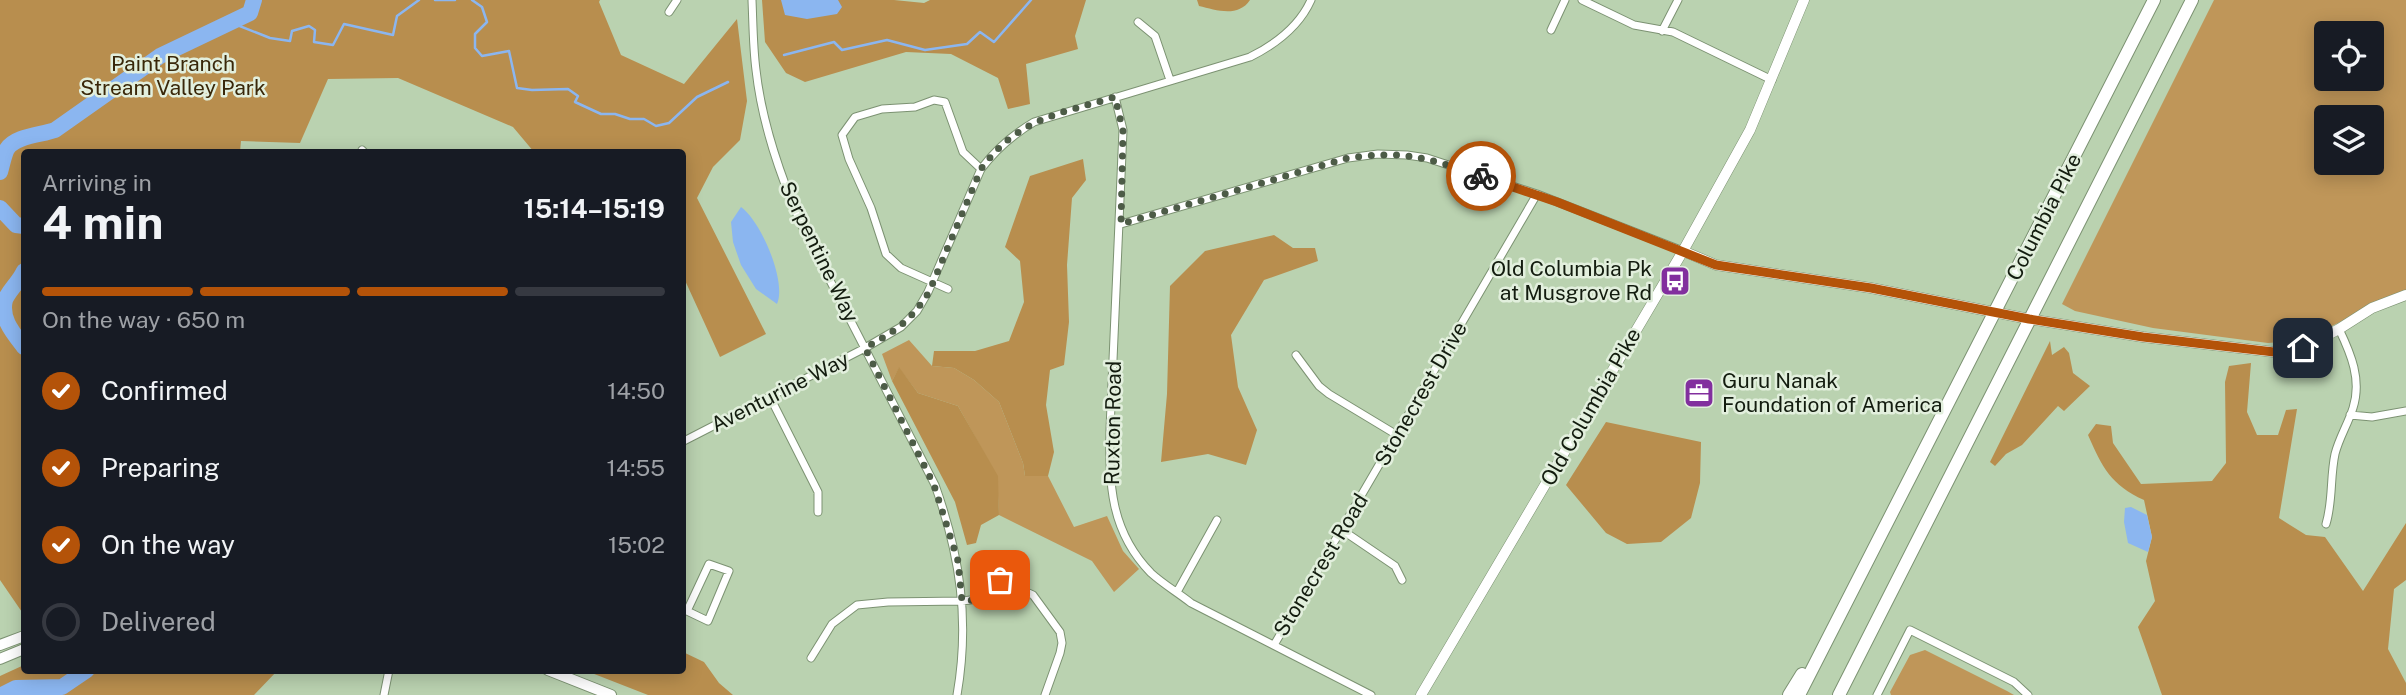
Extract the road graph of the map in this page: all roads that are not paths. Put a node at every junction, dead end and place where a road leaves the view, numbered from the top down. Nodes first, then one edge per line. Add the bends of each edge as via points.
1 (677, 0) edge
2 (752, 0) edge
3 (1311, 0) edge
4 (1565, 0) edge
5 (1582, 0) edge
6 (1678, 0) edge
7 (1804, 0) edge
8 (2154, 0) edge
9 (2192, 0) edge
10 (669, 12) dead end
11 (1138, 22) dead end
12 (1552, 30) dead end
13 (1662, 32) junction
14 (1170, 80) junction
15 (1772, 80) junction
16 (1115, 97) junction
17 (981, 169) junction
18 (1537, 194) junction
19 (1121, 224) junction
20 (1683, 251) junction
21 (933, 281) junction
22 (948, 289) dead end
23 (2406, 295) edge
24 (1995, 312) junction
25 (2029, 319) junction
26 (2339, 329) junction
27 (865, 348) junction
28 (1296, 355) dead end
29 (770, 397) junction
30 (2406, 411) edge
31 (2350, 415) junction
32 (1397, 435) junction
33 (686, 440) edge
34 (1369, 485) joint
35 (818, 512) dead end
36 (1217, 520) dead end
37 (2326, 524) dead end
38 (1342, 530) junction
39 (988, 575) dead end
40 (1000, 580) junction
41 (1402, 580) dead end
42 (1177, 592) junction
43 (962, 601) junction
44 (1844, 609) junction
45 (687, 611) joint
46 (21, 637) edge
47 (0, 645) edge
48 (1274, 646) junction
49 (21, 650) edge
50 (811, 658) dead end
51 (0, 659) edge
52 (388, 674) edge
53 (558, 674) edge
54 (1841, 691) edge
55 (384, 695) edge
56 (611, 695) edge
57 (957, 695) edge
58 (1045, 695) edge
59 (1371, 695) edge
60 (1421, 695) edge
61 (1789, 695) edge
62 (1799, 695) edge
63 (1877, 695) edge
64 (2028, 695) edge

1 - 10 street
2 - 27 street, Serpentine Way via 756,71 767,130 783,180
3 - 14 street, Aventurine Way via 1290,32 1270,47
4 - 12 street
5 - 13 street via 1634,25
6 - 13 street
7 - 15 main road, Old Columbia Pike
8 - 24 highway, Columbia Pike
9 - 25 highway, Columbia Pike
11 - 14 street via 1155,36
13 - 15 street via 1674,32
14 - 16 street, Aventurine Way
15 - 20 main road, Old Columbia Pike via 1750,130
16 - 17 street, Aventurine Way via 1034,122 1011,135
16 - 19 street, Ruxton Road via 1123,130
17 - 21 street, Aventurine Way
17 - 21 street via 963,152 945,102 934,100 855,117 842,135 886,254 901,268
18 - 19 street via 1427,158 1378,154 1348,158
18 - 20 street
18 - 32 street, Stonecrest Drive
19 - 42 street, Ruxton Road via 1110,429 1112,500 1131,548
20 - 24 main road via 1716,265
20 - 60 main road, Old Columbia Pike
21 - 22 street
21 - 27 street, Aventurine Way via 917,311 901,327
23 - 26 main road via 2372,308
24 - 25 main road
24 - 44 highway, Columbia Pike
25 - 26 main road via 2274,352 2303,348
25 - 54 highway, Columbia Pike
26 - 31 street via 2354,367 2356,387
27 - 29 street, Aventurine Way
27 - 43 street, Serpentine Way via 934,485 958,561
28 - 32 street via 1318,386
29 - 33 street, Aventurine Way
29 - 35 street via 818,492
30 - 31 street via 2372,417
31 - 37 street via 2335,456
32 - 34 street, Stonecrest Drive
34 - 38 street, Stonecrest Road
36 - 42 street
38 - 41 street via 1395,566
38 - 48 street, Stonecrest Road
39 - 40 street
40 - 43 street via 988,598
40 - 58 street via 1033,595 1060,632 1060,653
42 - 48 street, Ruxton Road
43 - 50 street via 857,606 832,624
43 - 57 street, Serpentine Way via 964,642
44 - 61 highway
44 - 62 highway, Columbia Pike
45 - 45 street via 708,621 729,572 709,564
46 - 47 main road
48 - 59 street, Ruxton Road
49 - 51 main road
52 - 55 street
53 - 56 main road
63 - 64 street via 1910,630 2014,682

